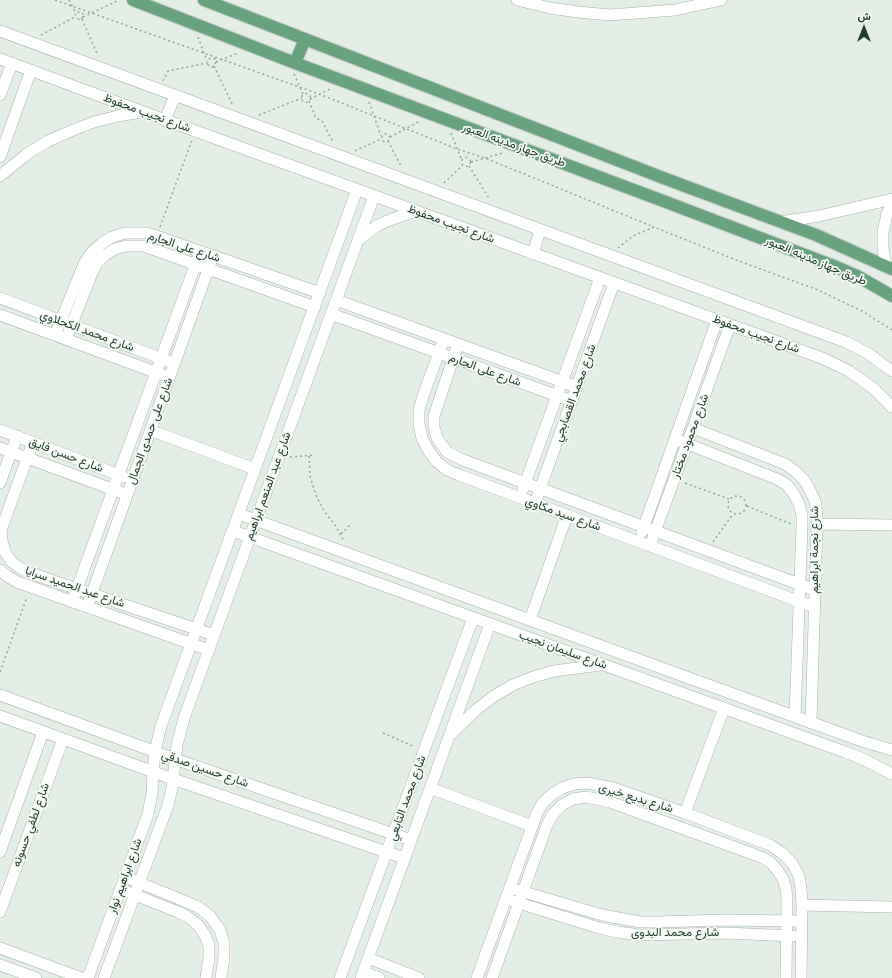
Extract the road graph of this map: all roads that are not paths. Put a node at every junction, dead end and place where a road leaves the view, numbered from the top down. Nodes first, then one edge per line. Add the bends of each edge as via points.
1 (132, 0) edge
2 (204, 0) edge
3 (517, 0) edge
4 (721, 0) edge
5 (0, 31) edge
6 (305, 39) junction
7 (0, 59) edge
8 (291, 62) junction
9 (12, 63) junction
10 (31, 70) junction
11 (0, 95) edge
12 (175, 96) junction
13 (142, 112) junction
14 (165, 120) junction
15 (0, 157) edge
16 (0, 176) edge
17 (666, 180) junction
18 (357, 190) junction
19 (374, 196) junction
20 (658, 199) junction
21 (892, 199) edge
22 (892, 204) edge
23 (415, 211) junction
24 (780, 222) junction
25 (540, 230) junction
26 (125, 233) junction
27 (358, 241) junction
28 (126, 246) junction
29 (200, 252) junction
30 (533, 254) junction
31 (212, 256) junction
32 (195, 265) junction
33 (889, 268) edge
34 (208, 269) junction
35 (600, 278) junction
36 (614, 283) junction
37 (320, 293) junction
38 (892, 296) edge
39 (0, 298) edge
40 (336, 300) junction
41 (315, 307) junction
42 (331, 314) junction
43 (0, 315) edge
44 (717, 320) junction
45 (66, 323) junction
46 (730, 325) junction
47 (55, 335) junction
48 (66, 339) junction
49 (444, 339) junction
50 (458, 344) junction
51 (439, 353) junction
52 (161, 358) junction
53 (453, 358) junction
54 (174, 363) junction
55 (892, 371) edge
56 (156, 372) junction
57 (169, 377) junction
58 (562, 382) junction
59 (577, 387) junction
60 (557, 396) junction
61 (572, 401) junction
62 (892, 407) edge
63 (693, 428) junction
64 (0, 430) edge
65 (150, 430) junction
66 (17, 436) junction
67 (675, 438) junction
68 (33, 442) junction
69 (688, 443) junction
70 (0, 448) edge
71 (12, 452) junction
72 (27, 458) junction
73 (255, 469) junction
74 (119, 475) junction
75 (132, 480) junction
76 (0, 483) edge
77 (525, 483) junction
78 (540, 488) junction
79 (113, 490) junction
80 (127, 495) junction
81 (519, 498) junction
82 (535, 504) junction
83 (239, 514) junction
84 (567, 515) junction
85 (617, 517) junction
86 (256, 521) junction
87 (817, 524) junction
88 (892, 525) edge
89 (644, 527) junction
90 (233, 531) junction
91 (656, 531) junction
92 (612, 532) junction
93 (250, 538) junction
94 (638, 542) junction
95 (684, 542) junction
96 (650, 546) junction
97 (679, 557) junction
98 (725, 557) junction
99 (0, 570) edge
100 (720, 572) junction
101 (800, 585) junction
102 (77, 588) junction
103 (815, 590) junction
104 (92, 593) junction
105 (468, 598) junction
106 (799, 601) junction
107 (72, 602) junction
108 (87, 607) junction
109 (814, 607) junction
110 (468, 616) junction
111 (530, 620) junction
112 (490, 624) junction
113 (197, 630) junction
114 (214, 635) junction
115 (192, 644) junction
116 (209, 650) junction
117 (602, 664) junction
118 (0, 695) edge
119 (724, 708) junction
120 (0, 716) edge
121 (795, 717) junction
122 (811, 723) junction
123 (43, 732) junction
124 (449, 736) junction
125 (63, 739) junction
126 (889, 747) edge
127 (155, 751) junction
128 (175, 759) junction
129 (880, 767) junction
130 (153, 772) junction
131 (892, 774) edge
132 (173, 779) junction
133 (892, 782) edge
134 (430, 788) junction
135 (685, 813) junction
136 (532, 826) junction
137 (4, 828) edge
138 (393, 834) junction
139 (411, 840) junction
140 (0, 852) edge
141 (387, 852) junction
142 (404, 858) junction
143 (125, 877) junction
144 (140, 883) junction
145 (509, 887) junction
146 (120, 889) junction
147 (523, 892) junction
148 (135, 895) junction
149 (505, 899) junction
150 (519, 903) junction
151 (802, 905) junction
152 (892, 907) edge
153 (0, 912) edge
154 (787, 921) junction
155 (802, 921) junction
156 (786, 935) junction
157 (802, 936) junction
158 (0, 948) edge
159 (368, 958) junction
160 (0, 965) edge
161 (362, 975) edge
162 (36, 978) edge
163 (81, 978) edge
164 (88, 978) edge
165 (104, 978) edge
166 (206, 978) edge
167 (221, 978) edge
168 (340, 978) edge
169 (379, 978) edge
170 (419, 978) edge
171 (477, 978) edge
172 (492, 978) edge
173 (786, 978) edge
174 (801, 978) edge

1 - 8 main road, طريق جهاز مدينه العبور
2 - 6 main road, طريق جهاز مدينه العبور
3 - 4 street via 550,8 610,15 675,10
5 - 12 street, شارع نجيب محفوظ
6 - 8 main road
6 - 17 main road, طريق جهاز مدينه العبور
7 - 9 street, شارع نجيب محفوظ
8 - 20 main road, طريق جهاز مدينه العبور
9 - 10 street, شارع نجيب محفوظ
9 - 11 street
10 - 13 street, شارع نجيب محفوظ
10 - 15 street
12 - 14 street
12 - 25 street, شارع نجيب محفوظ
13 - 14 street, شارع نجيب محفوظ
13 - 16 street via 94,122 48,141
14 - 18 street, شارع نجيب محفوظ
17 - 20 main road
17 - 24 main road, طريق جهاز مدينه العبور
18 - 19 street, شارع نجيب محفوظ
18 - 37 street, شارع عبد المنعم ابراهيم
19 - 23 street, شارع نجيب محفوظ
19 - 27 street, شارع عبد المنعم ابراهيم
20 - 38 main road, طريق جهاز مدينه العبور via 834,266
21 - 24 street
22 - 33 street via 883,232 883,249
23 - 27 street via 378,225
23 - 30 street, شارع نجيب محفوظ
24 - 33 main road, طريق جهاز مدينه العبور via 816,235
25 - 30 street
25 - 55 street, شارع نجيب محفوظ via 846,342 869,354
26 - 28 street
26 - 29 street, شارع على الجارم via 146,233
26 - 45 street, شارع على الجارم via 112,237 91,253 84,264
27 - 40 street, شارع عبد المنعم ابراهيم
28 - 32 street, شارع على الجارم via 144,246
28 - 45 street, شارع على الجارم via 105,255 97,264
29 - 31 street, شارع على الجارم
29 - 32 street, شارع على حمدى الجمال
30 - 35 street, شارع نجيب محفوظ
31 - 34 street, شارع على حمدى الجمال
31 - 37 street, شارع على الجارم
32 - 34 street, شارع على الجارم
32 - 52 street, شارع على حمدى الجمال
34 - 41 street, شارع على الجارم
34 - 54 street, شارع على حمدى الجمال
35 - 36 street, شارع نجيب محفوظ
35 - 58 street, شارع محمد القصابجي
36 - 44 street, شارع نجيب محفوظ
36 - 59 street, شارع محمد القصابجي
37 - 41 street, شارع عبد المنعم ابراهيم
39 - 45 street, شارع محمد الكحلاوي
40 - 42 street, شارع عبد المنعم ابراهيم
40 - 49 street, شارع على الجارم
41 - 73 street, شارع عبد المنعم ابراهيم
42 - 51 street, شارع على الجارم
42 - 86 street, شارع عبد المنعم ابراهيم
43 - 47 street, شارع محمد الكحلاوي
44 - 46 street, شارع نجيب محفوظ
44 - 67 street, شارع محمود مختار
45 - 47 street, شارع على الجارم
45 - 48 street, شارع على الجارم
45 - 52 street, شارع محمد الكحلاوي
46 - 62 street, شارع نجيب محفوظ via 822,358 849,371 874,389
46 - 63 street, شارع محمود مختار
47 - 48 street, شارع محمد الكحلاوي
48 - 56 street, شارع محمد الكحلاوي
49 - 50 street, شارع على الجارم
49 - 51 street, شارع سيد مكاوي
50 - 53 street, شارع سيد مكاوي
50 - 58 street, شارع على الجارم
51 - 53 street, شارع على الجارم
51 - 81 street, شارع سيد مكاوي via 420,410 419,424 428,450 447,470
52 - 54 street, شارع محمد الكحلاوي
52 - 56 street, شارع على حمدى الجمال
53 - 60 street, شارع على الجارم
53 - 77 street, شارع سيد مكاوي via 434,416 434,427 441,445 455,457
54 - 57 street, شارع على حمدى الجمال
56 - 57 street, شارع محمد الكحلاوي
56 - 74 street, شارع على حمدى الجمال
57 - 65 street, شارع على حمدى الجمال
58 - 59 street, شارع على الجارم
58 - 60 street, شارع محمد القصابجي
59 - 61 street, شارع محمد القصابجي
60 - 61 street, شارع على الجارم
60 - 77 street, شارع محمد القصابجي
61 - 78 street, شارع محمد القصابجي
63 - 69 street, شارع محمود مختار
63 - 87 street, شارع نجمة ابراهيم via 780,462 795,471 804,480 815,501
64 - 66 street, شارع حسن فايق
65 - 73 street
65 - 75 street, شارع على حمدى الجمال
66 - 68 street, شارع حسن فايق
66 - 71 street
67 - 69 street, شارع نجمة ابراهيم
67 - 89 street, شارع محمود مختار
68 - 72 street, شارع عبد الحميد سرايا
68 - 74 street, شارع حسن فايق
69 - 91 street, شارع محمود مختار
69 - 101 street, شارع نجمة ابراهيم via 787,485 794,494 802,515
70 - 71 street, شارع حسن فايق
71 - 72 street, شارع حسن فايق
71 - 76 street
72 - 79 street, شارع حسن فايق
72 - 102 street, شارع عبد الحميد سرايا via 1,530 5,552 20,568
73 - 83 street, شارع عبد المنعم ابراهيم
74 - 75 street, شارع حسن فايق
74 - 79 street, شارع على حمدى الجمال
75 - 80 street, شارع على حمدى الجمال
77 - 78 street, شارع سيد مكاوي
77 - 81 street, شارع محمد القصابجي
78 - 82 street, شارع محمد القصابجي
78 - 85 street, شارع سيد مكاوي
79 - 80 street, شارع حسن فايق
79 - 102 street, شارع على حمدى الجمال
80 - 104 street, شارع على حمدى الجمال
81 - 82 street, شارع سيد مكاوي
82 - 84 street, شارع سيد مكاوي
83 - 86 street, شارع سليمان نجيب
83 - 90 street, شارع عبد المنعم ابراهيم
84 - 92 street, شارع سيد مكاوي
84 - 111 street
85 - 89 street, شارع سيد مكاوي
85 - 92 street
86 - 93 street, شارع عبد المنعم ابراهيم
86 - 105 street, شارع سليمان نجيب
87 - 88 street
87 - 103 street, شارع نجمة ابراهيم
89 - 91 street, شارع سيد مكاوي
89 - 94 street, شارع محمود مختار
90 - 93 street, شارع سليمان نجيب
90 - 113 street, شارع عبد المنعم ابراهيم
91 - 95 street, شارع سيد مكاوي
91 - 96 street, شارع محمود مختار
92 - 94 street, شارع سيد مكاوي
93 - 110 street, شارع سليمان نجيب
93 - 114 street, شارع عبد المنعم ابراهيم
94 - 96 street, شارع سيد مكاوي
95 - 97 street
95 - 98 street, شارع سيد مكاوي
96 - 97 street, شارع سيد مكاوي
97 - 100 street, شارع سيد مكاوي
98 - 100 street
98 - 101 street, شارع سيد مكاوي
99 - 107 street, شارع عبد الحميد سرايا via 12,580
100 - 106 street, شارع سيد مكاوي
101 - 103 street, شارع سيد مكاوي
101 - 106 street, شارع نجمة ابراهيم
102 - 104 street, شارع عبد الحميد سرايا
102 - 107 street, شارع على حمدى الجمال
103 - 109 street, شارع نجمة ابراهيم
104 - 108 street, شارع على حمدى الجمال
104 - 113 street, شارع عبد الحميد سرايا
105 - 110 street, شارع محمد التابعي
105 - 111 street, شارع سليمان نجيب
106 - 109 street, شارع سيد مكاوي
106 - 121 street, شارع نجمة ابراهيم
107 - 108 street, شارع عبد الحميد سرايا
108 - 115 street, شارع عبد الحميد سرايا
109 - 122 street, شارع نجمة ابراهيم
110 - 112 street, شارع سليمان نجيب
110 - 138 street, شارع محمد التابعي via 424,751
111 - 121 street, شارع سليمان نجيب
112 - 117 street, شارع سليمان نجيب
112 - 124 street, شارع محمد التابعي
113 - 114 street, شارع عبد الحميد سرايا
113 - 115 street, شارع عبد المنعم ابراهيم
114 - 116 street, شارع عبد المنعم ابراهيم
115 - 116 street, شارع عبد الحميد سرايا
115 - 127 street, شارع عبد المنعم ابراهيم
116 - 128 street, شارع عبد المنعم ابراهيم via 180,731
117 - 119 street, شارع سليمان نجيب
117 - 124 street via 554,671 513,686 477,709
118 - 127 street, شارع حسين صدقي
119 - 129 street, شارع سليمان نجيب
119 - 135 street
120 - 123 street, شارع حسين صدقي
121 - 122 street, شارع سليمان نجيب
122 - 126 street, شارع سليمان نجيب
123 - 125 street, شارع حسين صدقي
123 - 137 street, شارع لطفي حسونه
124 - 134 street, شارع محمد التابعي
125 - 130 street, شارع حسين صدقي
125 - 153 street, شارع لطفي حسونه
127 - 128 street, شارع حسين صدقي
127 - 130 street, شارع عبد المنعم ابراهيم
128 - 132 street, شارع عبد المنعم ابراهيم
128 - 138 street, شارع حسين صدقي
129 - 131 street, شارع سليمان نجيب
129 - 133 street
130 - 132 street, شارع حسين صدقي
130 - 143 street, شارع ابراهيم نوار via 149,809
132 - 141 street, شارع حسين صدقي
132 - 144 street, شارع ابراهيم نوار via 168,806
134 - 136 street
134 - 139 street, شارع محمد التابعي
135 - 136 street, شارع بديع خيرى via 613,788 587,783 574,784 551,795 542,804
135 - 151 street, شارع بديع خيرى via 770,845 782,853 799,876
136 - 145 street, شارع بديع خيرى
137 - 140 street, شارع لطفي حسونه
138 - 139 street, شارع حسين صدقي
138 - 141 street, شارع محمد التابعي
139 - 142 street, شارع محمد التابعي
141 - 142 street, شارع حسين صدقي
141 - 168 street, شارع محمد التابعي
142 - 159 street, شارع محمد التابعي
143 - 144 street
143 - 146 street, شارع ابراهيم نوار
144 - 148 street, شارع ابراهيم نوار
144 - 167 street via 198,907 210,916 220,930 224,944
145 - 147 street, شارع محمد البدوى
145 - 149 street, شارع بديع خيرى
146 - 148 street
146 - 164 street, شارع ابراهيم نوار
147 - 150 street, شارع بديع خيرى
147 - 154 street, شارع محمد البدوى via 602,915 640,922
147 - 154 street, شارع بديع خيرى via 553,814 573,799 598,798 771,863 783,879 786,889
148 - 165 street, شارع ابراهيم نوار
148 - 166 street via 178,912 198,925 209,946
149 - 150 street, شارع محمد البدوى
149 - 171 street, شارع بديع خيرى
150 - 156 street, شارع محمد البدوى via 599,928 639,935
150 - 172 street, شارع بديع خيرى
151 - 152 street
151 - 155 street, شارع بديع خيرى
154 - 155 street, شارع محمد البدوى
154 - 156 street, شارع بديع خيرى
155 - 157 street, شارع بديع خيرى
156 - 157 street, شارع محمد البدوى
156 - 173 street, شارع بديع خيرى
157 - 174 street, شارع بديع خيرى
158 - 163 street
159 - 161 street, شارع محمد التابعي
159 - 170 street
160 - 162 street
161 - 169 street

